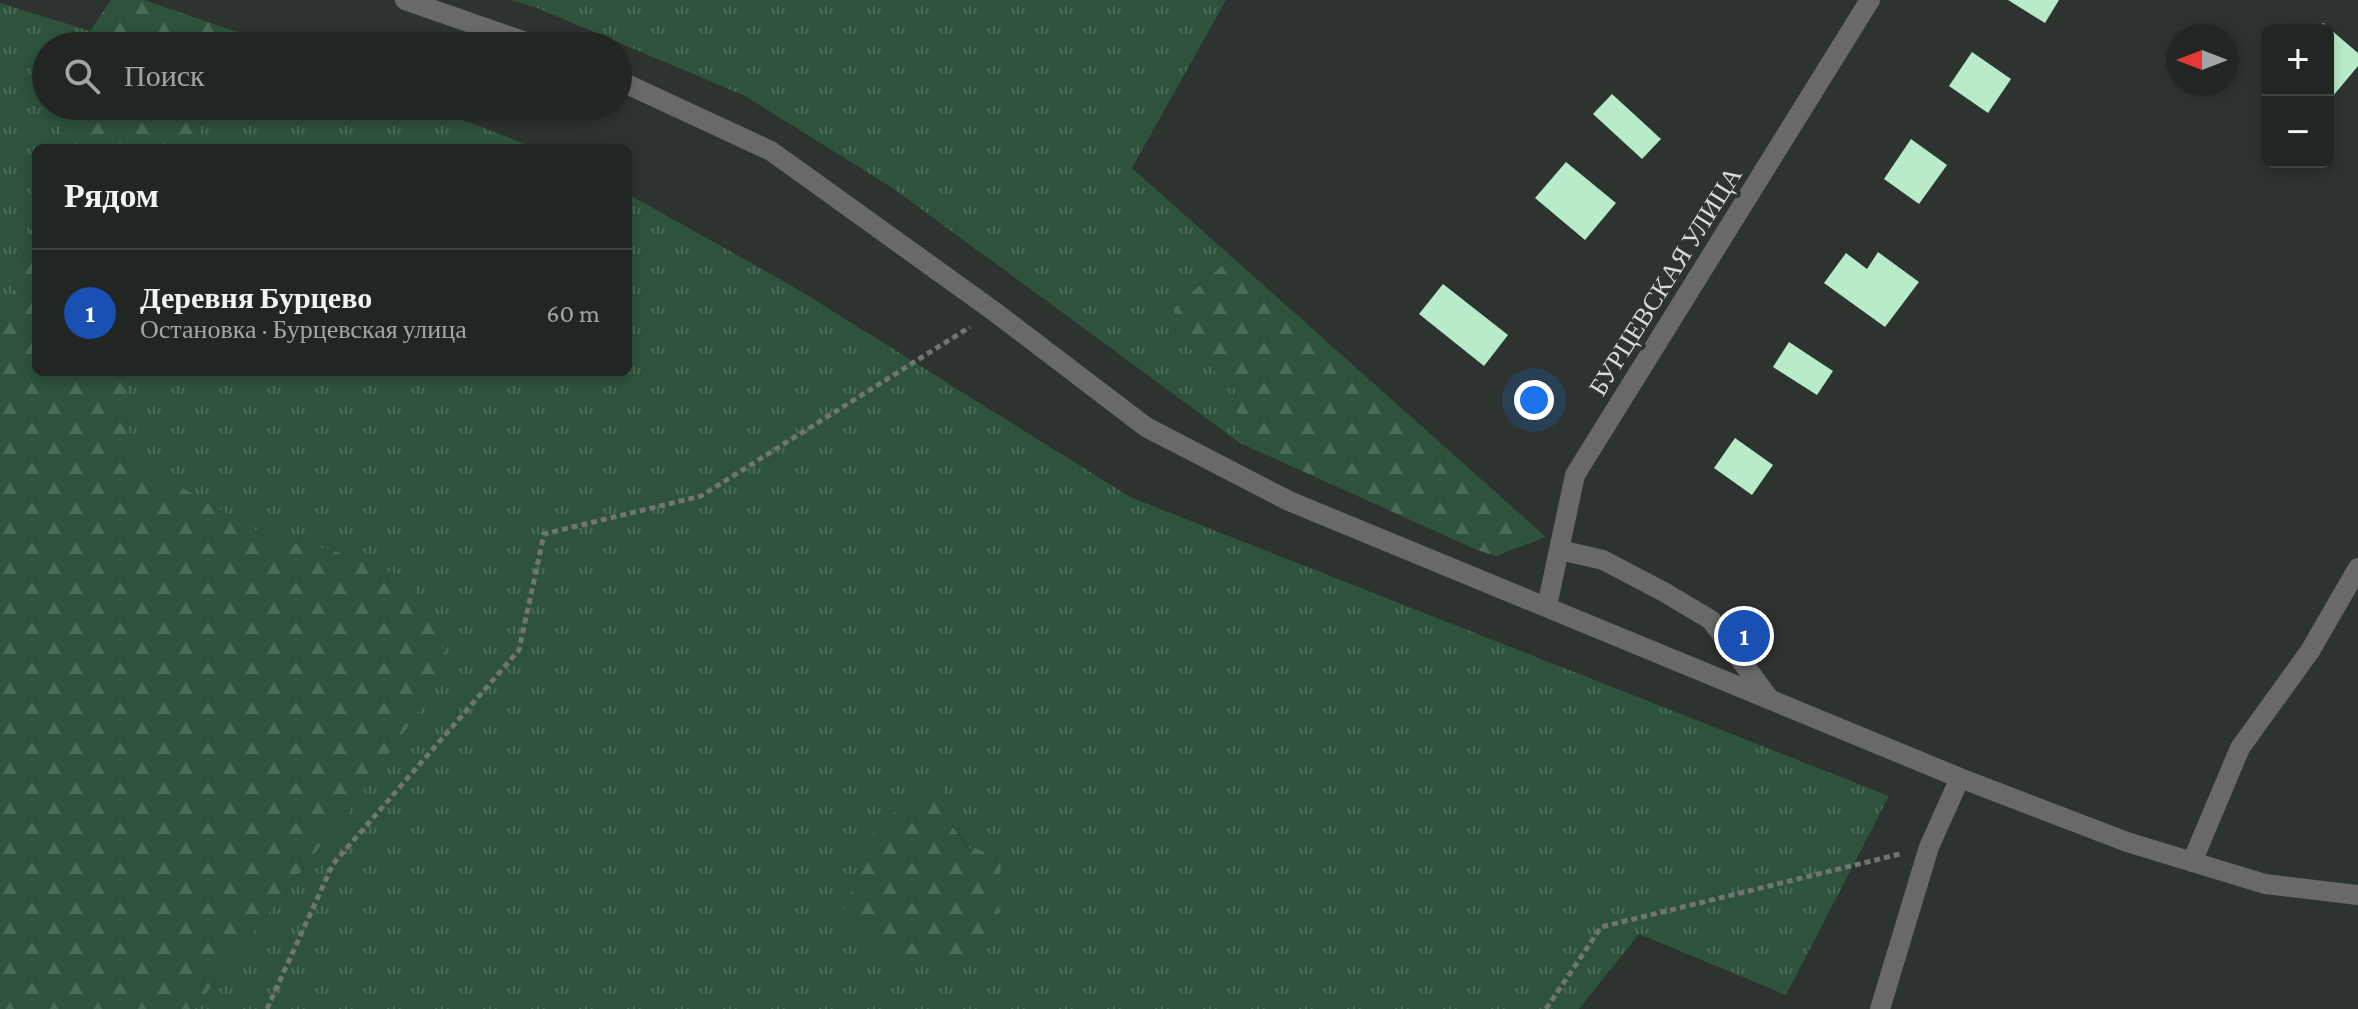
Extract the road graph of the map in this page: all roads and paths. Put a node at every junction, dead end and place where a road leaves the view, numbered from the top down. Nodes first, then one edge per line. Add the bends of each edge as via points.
1 (405, 0) edge
2 (1870, 0) edge
3 (497, 32) edge
4 (632, 86) edge
5 (995, 312) junction
6 (1560, 550) junction
7 (2358, 568) edge
8 (1547, 606) junction
9 (1769, 699) junction
10 (1960, 778) junction
11 (1929, 847) junction
12 (2192, 862) junction
13 (2358, 895) edge
14 (267, 1009) edge
15 (1546, 1009) edge
16 (1880, 1009) edge

1 - 3 street
2 - 6 street, БУРЦЕВСКАЯ УЛИЦА via 1575,475
4 - 5 street via 771,151
5 - 8 street via 1146,427 1289,501
5 - 14 path via 701,496 544,534 519,650 333,864
6 - 8 street, БУРЦЕВСКАЯ УЛИЦА
6 - 9 street via 1603,560 1711,620
7 - 12 street via 2310,651 2240,748
8 - 9 street
9 - 10 street
10 - 11 street
10 - 12 street
11 - 15 path via 1601,927
11 - 16 street
12 - 13 street via 2265,884

